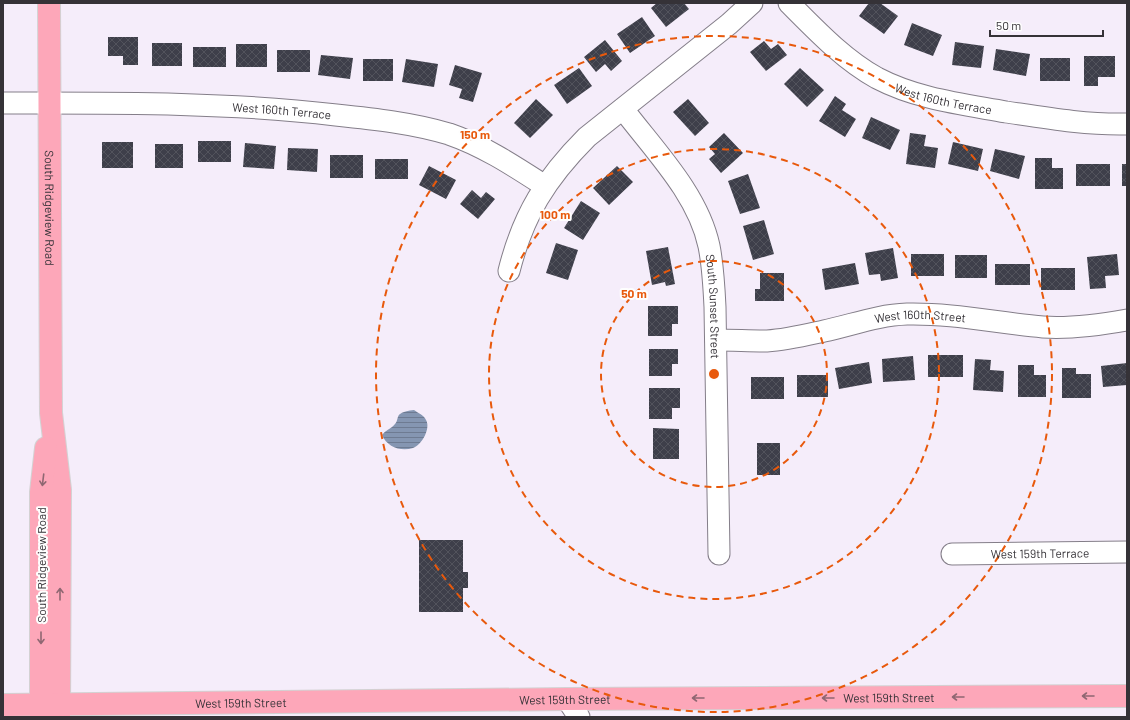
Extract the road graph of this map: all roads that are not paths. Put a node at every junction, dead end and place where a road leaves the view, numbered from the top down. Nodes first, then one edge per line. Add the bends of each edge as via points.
1 (49, 3) edge
2 (752, 3) edge
3 (789, 3) edge
4 (3, 103) edge
5 (49, 103) junction
6 (623, 109) junction
7 (1127, 124) edge
8 (545, 186) junction
9 (508, 271) dead end
10 (1127, 320) edge
11 (716, 340) junction
12 (1127, 552) edge
13 (720, 554) dead end
14 (952, 554) dead end
15 (1127, 696) edge
16 (3, 705) edge
17 (563, 708) edge
18 (50, 711) edge
19 (579, 717) edge

1 - 5 main road, South Ridgeview Road
2 - 6 street
3 - 7 street, West 160th Terrace via 851,61 877,78 916,94 951,103 1065,121
4 - 5 street, West 160th Terrace
5 - 8 street, West 160th Terrace via 215,105 302,111 394,122 423,127 477,145 503,158
5 - 18 main road, South Ridgeview Road via 51,413 41,492
6 - 8 street via 587,138
6 - 11 street, South Sunset Street via 678,180 690,198 700,222 708,245 712,271
8 - 9 street via 524,224
10 - 11 street, West 160th Street via 1065,328 936,314 905,314 861,321 791,338 768,341
11 - 13 street, South Sunset Street
12 - 14 street, West 159th Terrace
15 -> 17 main road, West 159th Street
16 - 18 main road, West 159th Street
17 - 18 main road, West 159th Street
17 - 19 street

